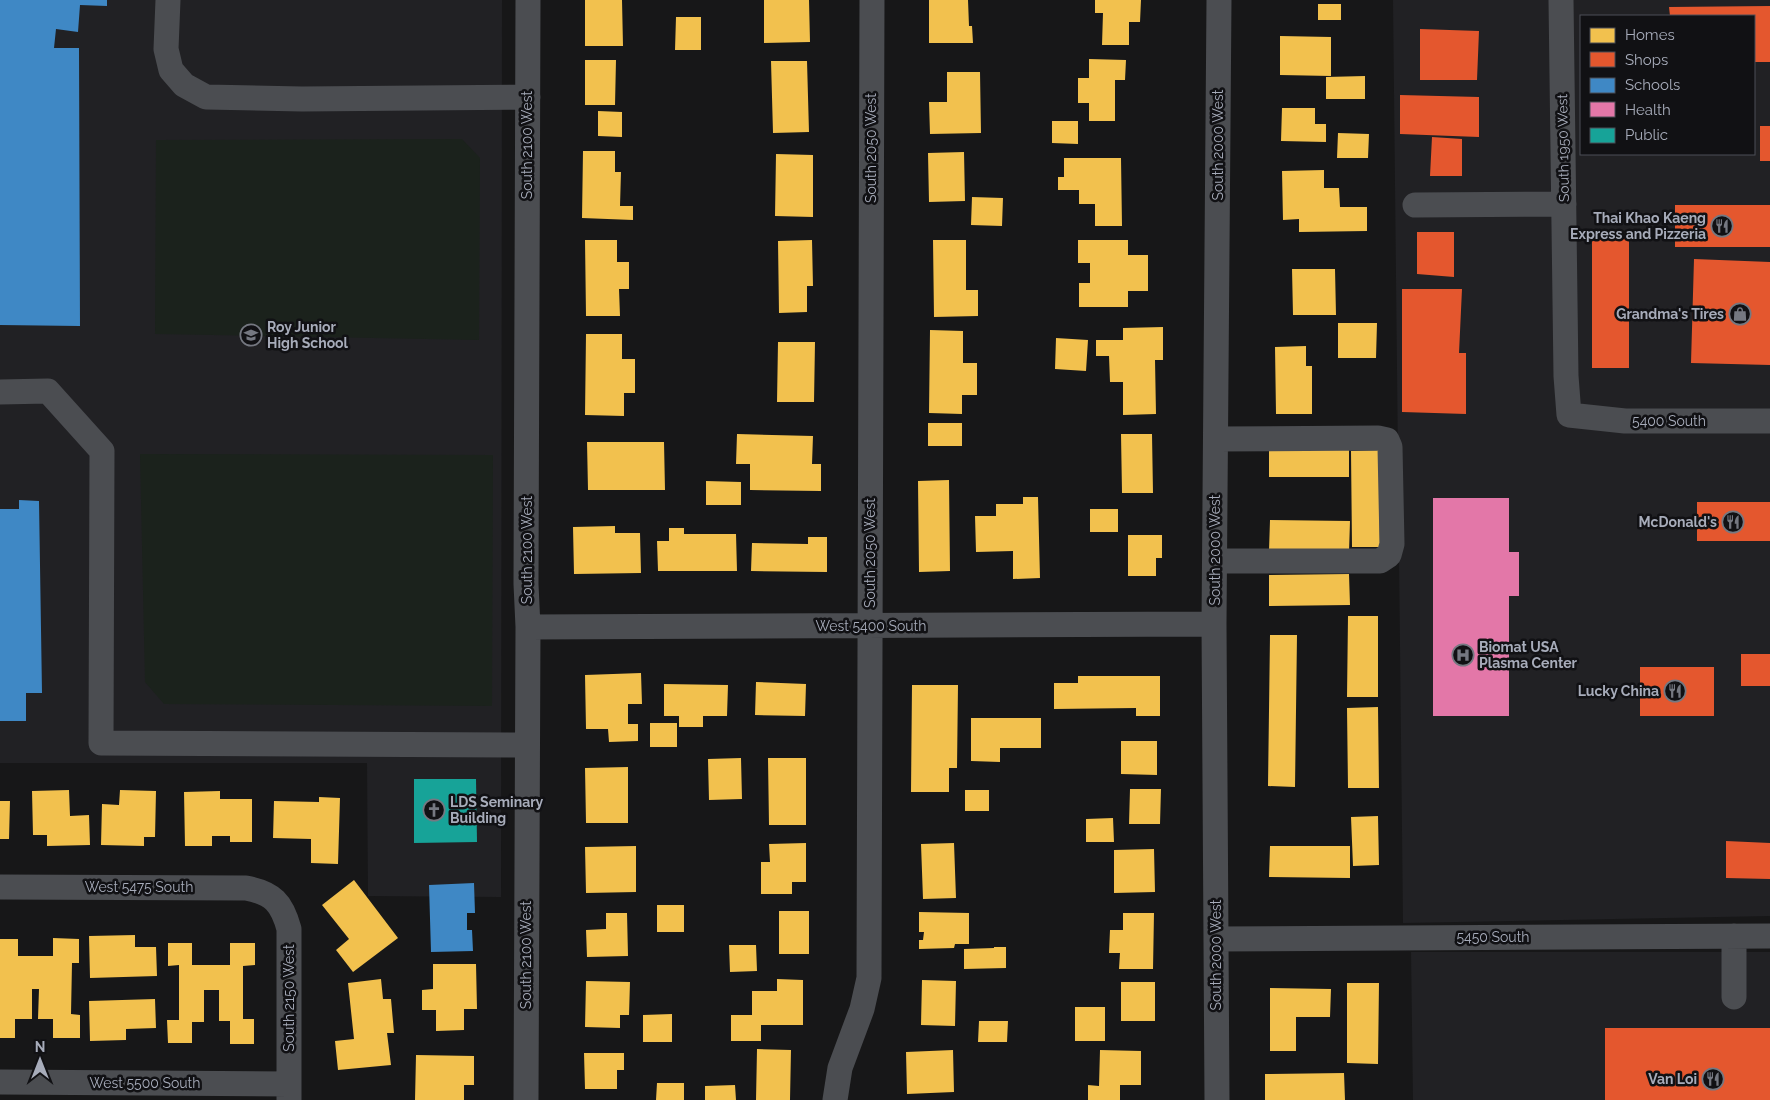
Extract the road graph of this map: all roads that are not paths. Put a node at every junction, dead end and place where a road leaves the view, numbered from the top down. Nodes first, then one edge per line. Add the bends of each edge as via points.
1 (168, 0) edge
2 (528, 0) edge
3 (872, 0) edge
4 (1219, 0) edge
5 (1561, 0) edge
6 (528, 97) junction
7 (1564, 204) junction
8 (1415, 206) dead end
9 (0, 392) edge
10 (1569, 415) joint
11 (1770, 420) edge
12 (1216, 439) junction
13 (1215, 561) junction
14 (1214, 624) junction
15 (870, 626) junction
16 (528, 627) junction
17 (526, 744) junction
18 (0, 887) edge
19 (275, 900) joint
20 (1734, 936) junction
21 (1770, 936) edge
22 (1216, 938) junction
23 (1734, 997) dead end
24 (0, 1082) edge
25 (289, 1092) edge
26 (526, 1100) edge
27 (834, 1100) edge
28 (1217, 1100) edge

1 - 6 street via 166,50 171,70 184,85 206,97
2 - 6 street, South 2100 West
3 - 15 street, South 2050 West
4 - 12 street, South 2000 West
5 - 7 street, South 1950 West
6 - 16 street, South 2100 West
7 - 8 street
7 - 10 street, South 1950 West
9 - 17 street via 48,391 102,451 101,743
10 - 11 street, 5400 South via 1625,421
12 - 13 street, South 2000 West
12 - 13 street via 1387,440 1390,447 1392,544 1389,555 1380,561
13 - 14 street, South 2000 West
14 - 15 street, West 5400 South
14 - 22 street, South 2000 West
15 - 16 street, West 5400 South
15 - 27 street, South 2050 West via 869,978 862,1008 840,1068
16 - 17 street, South 2100 West
17 - 26 street, South 2100 West
18 - 19 street, West 5475 South via 246,888 260,891
19 - 25 street, South 2150 West via 285,913 290,929
20 - 21 street, 5450 South
20 - 22 street, 5450 South
20 - 23 street
22 - 28 street, South 2000 West
24 - 25 street, West 5500 South

